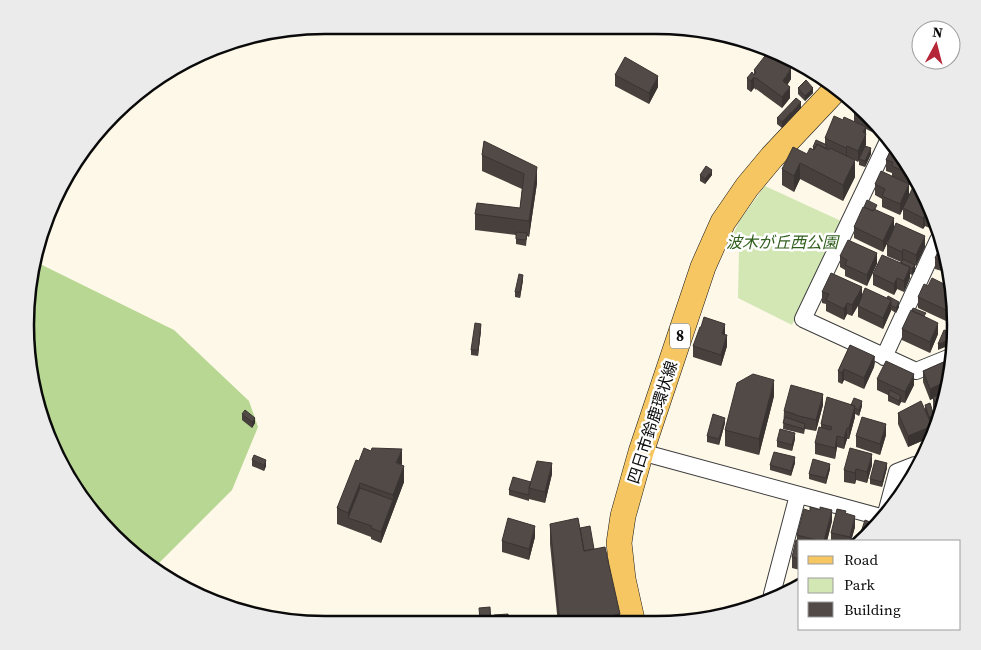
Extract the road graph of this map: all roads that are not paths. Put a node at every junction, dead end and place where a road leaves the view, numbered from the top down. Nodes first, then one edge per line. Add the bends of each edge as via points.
1 (832, 93) edge
2 (886, 146) edge
3 (936, 245) edge
4 (884, 357) junction
5 (945, 359) edge
6 (641, 452) junction
7 (910, 467) edge
8 (798, 495) junction
9 (889, 499) edge
10 (876, 516) edge
11 (773, 591) edge
12 (631, 616) edge

1 - 6 main road, 四日市鈴鹿環状線 / 8 via 766,164 723,222 703,267
2 - 4 street via 803,319
3 - 4 street
4 - 5 street via 916,371
6 - 8 street
6 - 12 main road, 四日市鈴鹿環状線 / 8 via 619,543
7 - 9 street via 897,472
8 - 10 street
8 - 11 street

